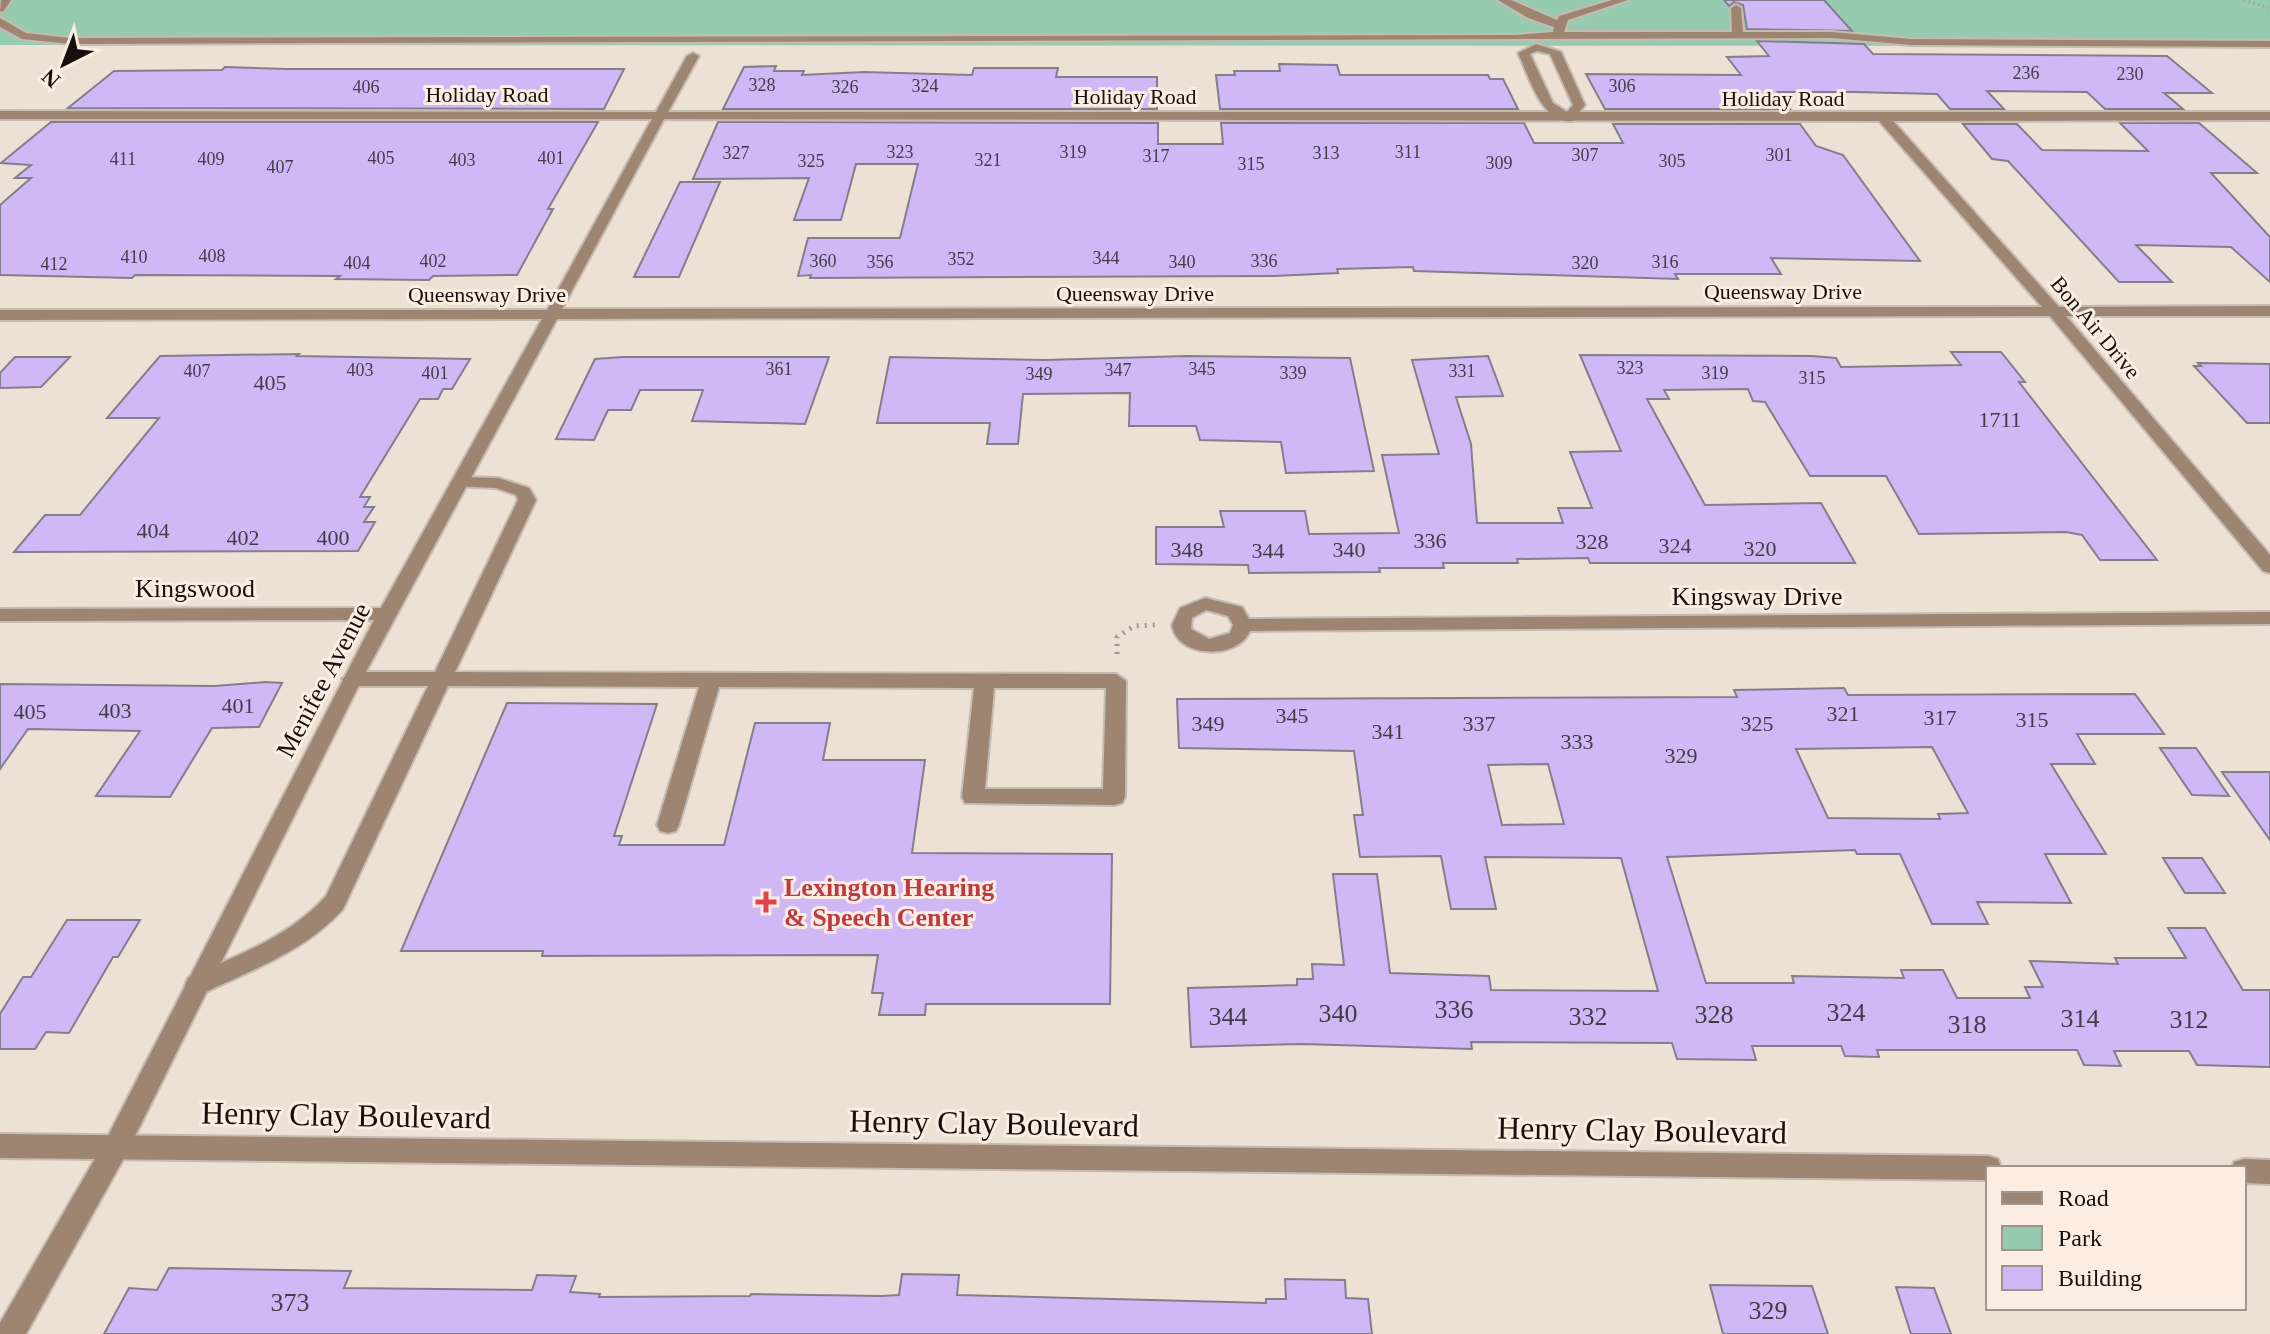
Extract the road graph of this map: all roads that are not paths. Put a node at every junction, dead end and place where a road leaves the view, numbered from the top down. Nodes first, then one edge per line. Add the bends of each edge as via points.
1 (6, 0) edge
2 (1503, 0) edge
3 (1623, 0) edge
4 (1736, 8) dead end
5 (0, 9) edge
6 (0, 21) edge
7 (1558, 30) junction
8 (1738, 35) junction
9 (1534, 42) junction
10 (2270, 44) edge
11 (693, 56) dead end
12 (663, 114) junction
13 (0, 115) edge
14 (2270, 116) edge
15 (1568, 118) junction
16 (1884, 119) junction
17 (2270, 311) edge
18 (2055, 312) junction
19 (0, 315) edge
20 (549, 316) junction
21 (460, 482) junction
22 (2270, 567) edge
23 (390, 614) junction
24 (0, 615) edge
25 (2270, 618) edge
26 (1243, 625) junction
27 (352, 679) junction
28 (439, 679) junction
29 (711, 680) junction
30 (985, 681) junction
31 (668, 825) dead end
32 (197, 985) junction
33 (0, 1146) edge
34 (116, 1147) junction
35 (1986, 1168) edge
36 (2246, 1171) edge
37 (2270, 1172) edge
38 (10, 1334) edge

1 - 5 street
2 - 7 street
3 - 7 street via 1563,18
4 - 8 street
6 - 9 street via 24,36 70,41
7 - 8 street
7 - 9 street
8 - 10 street via 1911,42
9 - 15 street via 1524,53 1548,105
9 - 15 street via 1555,52 1579,105
11 - 12 street, Menifee Avenue
12 - 13 street, Holiday Road
12 - 15 street, Holiday Road
12 - 20 street, Menifee Avenue
14 - 16 street, Holiday Road
15 - 16 street, Holiday Road
16 - 18 street, Bon Air Drive
17 - 18 street, Queensway Drive
18 - 20 street, Queensway Drive
18 - 22 street, Bon Air Drive
19 - 20 street, Queensway Drive
20 - 21 street, Menifee Avenue
21 - 23 street, Menifee Avenue
21 - 28 street via 498,483 523,492 527,500
23 - 24 street, Kingswood
23 - 27 street, Menifee Avenue
25 - 26 street, Kingsway Drive
26 - 26 street via 1232,642 1213,646 1194,642 1180,625 1187,611 1205,604 1235,611
27 - 28 street
27 - 32 street, Menifee Avenue
28 - 29 street
28 - 32 street via 325,917
29 - 30 street
29 - 31 street
30 - 30 street via 973,797 1114,797 1116,681
32 - 34 street, Menifee Avenue
33 - 34 street, Henry Clay Boulevard
34 - 35 street, Henry Clay Boulevard
34 - 38 street, Menifee Avenue
36 - 37 street

